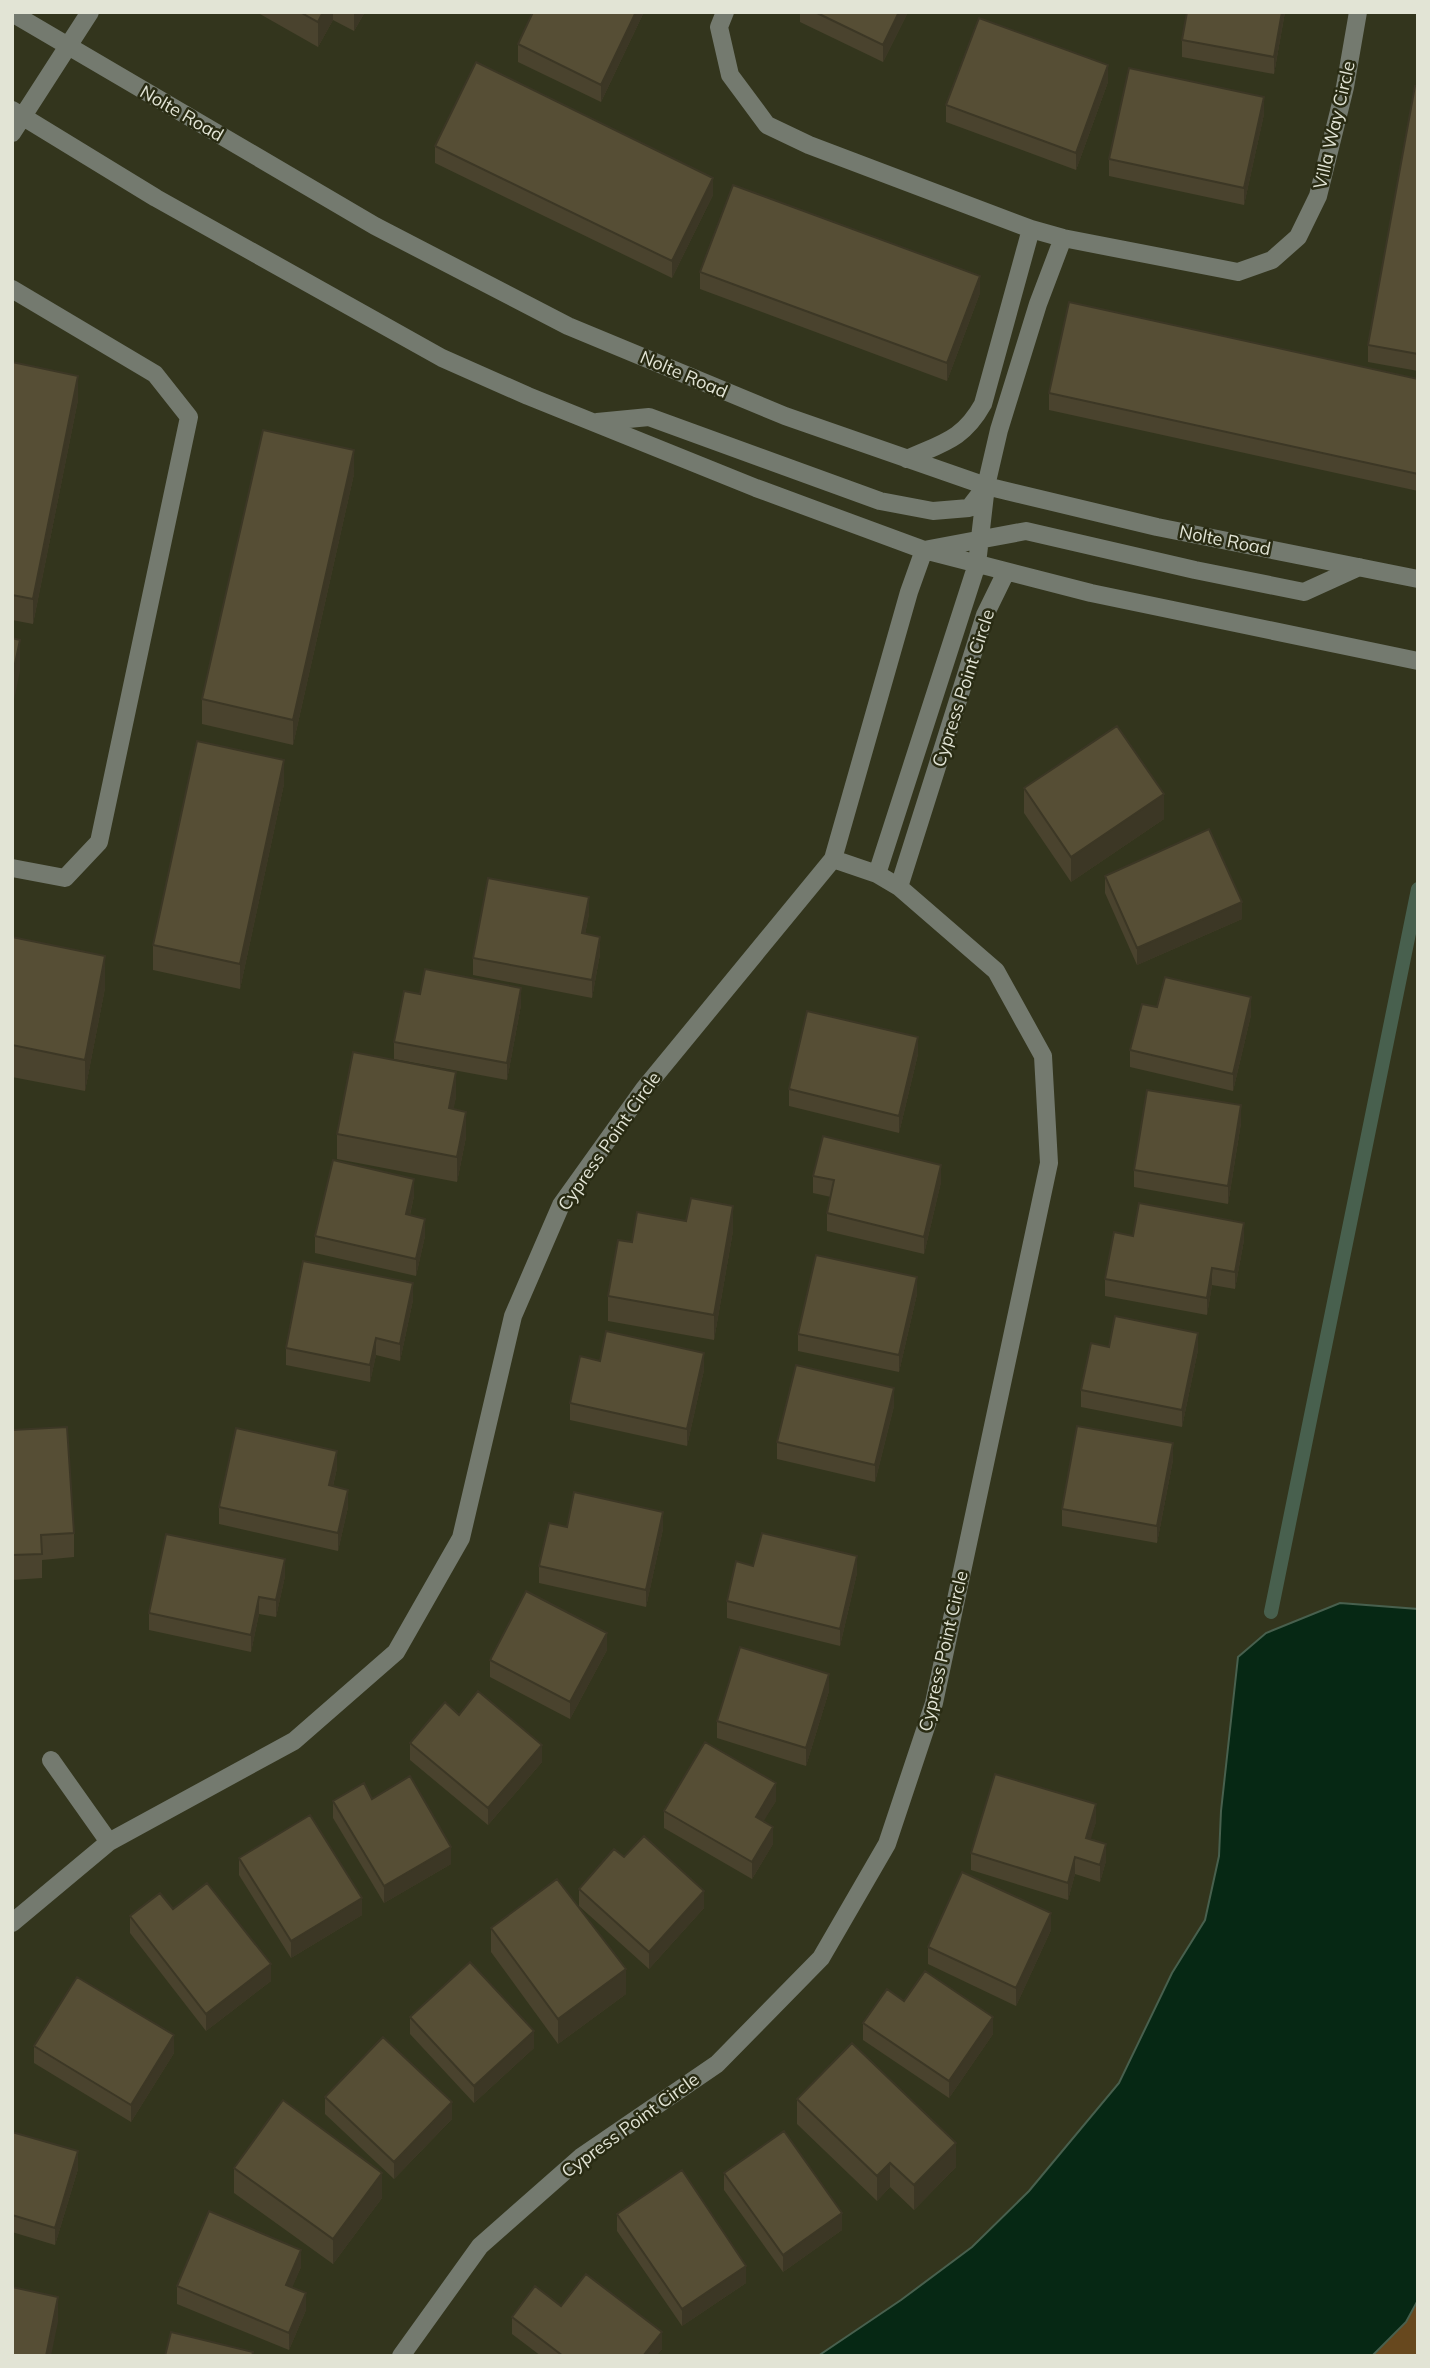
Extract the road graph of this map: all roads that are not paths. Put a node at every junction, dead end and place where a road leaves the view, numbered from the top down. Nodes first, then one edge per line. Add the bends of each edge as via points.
1 (90, 12) edge
2 (724, 12) edge
3 (1358, 12) edge
4 (12, 13) edge
5 (69, 47) junction
6 (17, 113) edge
7 (12, 134) edge
8 (1031, 229) junction
9 (1063, 238) junction
10 (12, 289) edge
11 (594, 422) junction
12 (907, 459) junction
13 (986, 486) junction
14 (981, 539) junction
15 (923, 550) junction
16 (976, 564) junction
17 (1359, 568) junction
18 (1006, 572) junction
19 (1418, 579) edge
20 (1418, 661) edge
21 (833, 859) junction
22 (12, 868) edge
23 (877, 874) junction
24 (899, 887) junction
25 (51, 1760) dead end
26 (109, 1842) junction
27 (12, 1923) edge
28 (401, 2356) edge

1 - 5 street
2 - 8 street, Villa Way Circle via 719,27 730,75 766,125
3 - 9 street, Villa Way Circle via 1318,196 1298,237 1272,260 1238,272
4 - 5 street, Nolte Road
5 - 6 street
5 - 12 street, Nolte Road via 375,226 568,326 785,416
6 - 7 street
6 - 11 street via 156,198 442,358
8 - 9 street, Villa Way Circle
8 - 12 street via 974,421 959,435
9 - 13 street, Cypress Point Circle via 1004,413
10 - 22 street via 155,374 189,417 99,842 65,878
11 - 13 street via 649,416 880,501 933,511 969,508
11 - 15 street
12 - 13 street, Nolte Road
13 - 14 street, Cypress Point Circle
13 - 17 street, Nolte Road
14 - 15 street
14 - 16 street, Cypress Point Circle
14 - 17 street via 1026,531 1304,592
15 - 16 street
15 - 21 street, Cypress Point Circle
16 - 18 street
16 - 23 street, Cypress Point Circle
17 - 19 street, Nolte Road
18 - 20 street
18 - 24 street, Cypress Point Circle via 985,615
21 - 23 street, Cypress Point Circle
21 - 26 street, Cypress Point Circle via 643,1088 561,1205 513,1316 461,1538 396,1652 294,1741
23 - 24 street, Cypress Point Circle
24 - 28 street, Cypress Point Circle via 996,971 1043,1056 1049,1163 934,1703 887,1844 821,1958 717,2064 581,2157 480,2246
25 - 26 street
26 - 27 street, Cypress Point Circle

